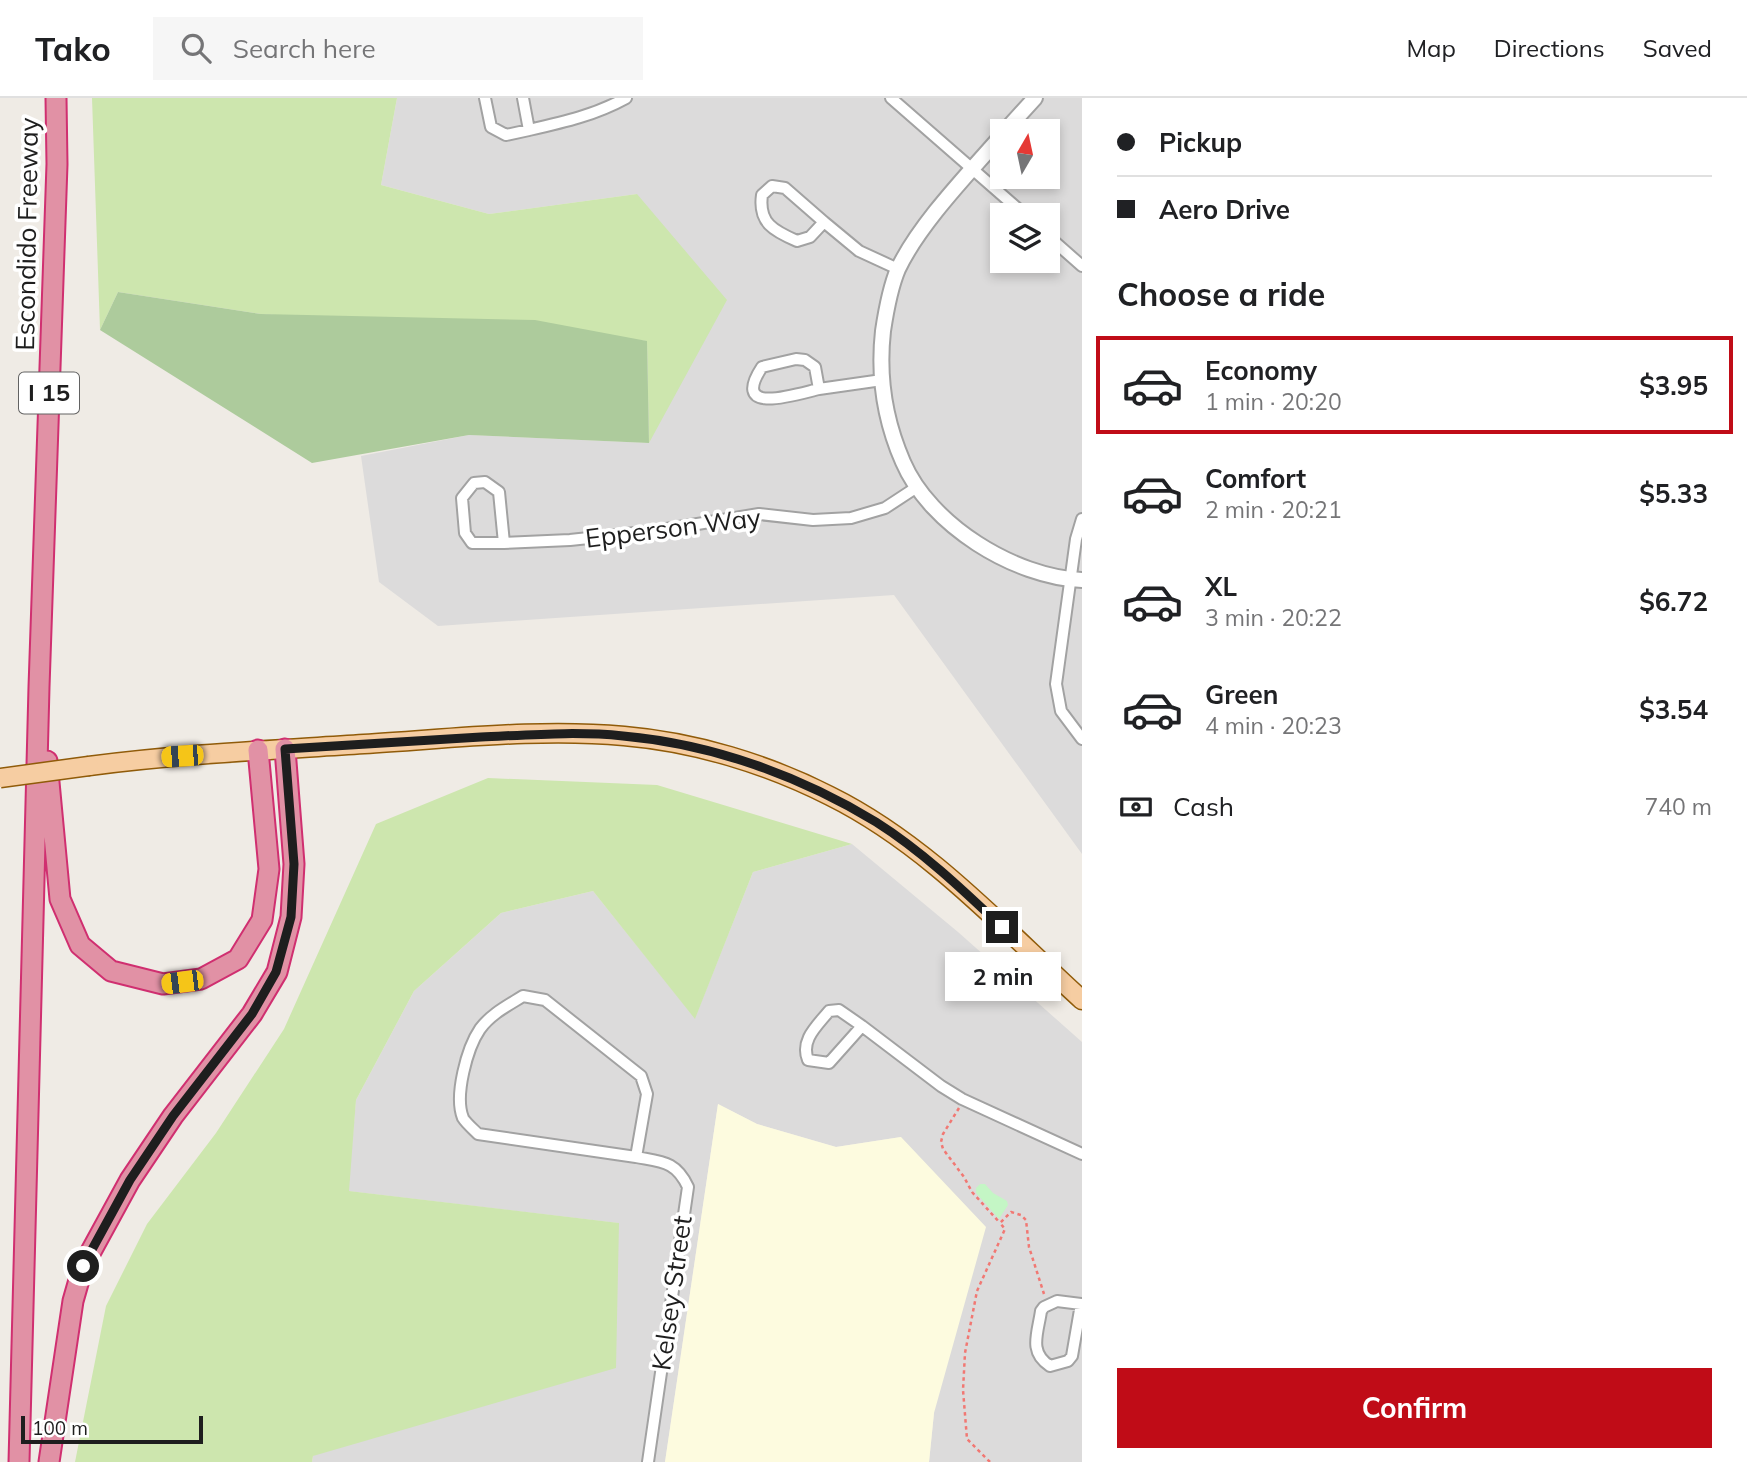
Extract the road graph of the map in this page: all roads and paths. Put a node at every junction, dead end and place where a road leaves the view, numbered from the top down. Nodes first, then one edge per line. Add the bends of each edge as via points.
1 (56, 98) edge
2 (485, 98) edge
3 (523, 98) edge
4 (626, 98) edge
5 (891, 98) edge
6 (1035, 98) edge
7 (1016, 119) edge
8 (529, 130) junction
9 (990, 149) edge
10 (972, 169) junction
11 (1011, 203) edge
12 (824, 222) junction
13 (1060, 247) edge
14 (1082, 266) edge
15 (898, 269) junction
16 (882, 380) junction
17 (819, 389) junction
18 (917, 486) junction
19 (1082, 519) edge
20 (504, 543) junction
21 (1076, 580) edge
22 (39, 687) junction
23 (1082, 739) edge
24 (285, 749) junction
25 (258, 750) junction
26 (0, 778) edge
27 (1082, 1000) edge
28 (862, 1026) junction
29 (965, 1100) junction
30 (1082, 1154) edge
31 (636, 1157) junction
32 (1000, 1223) junction
33 (1081, 1304) edge
34 (1048, 1305) junction
35 (19, 1462) edge
36 (49, 1462) edge
37 (648, 1462) edge
38 (990, 1462) edge

1 - 22 highway, Escondido Freeway / I 15
2 - 8 street via 491,127 506,135
3 - 8 street
4 - 8 street via 603,111
5 - 10 street
6 - 7 street
9 - 10 street
10 - 11 street
10 - 15 street
12 - 12 street via 785,188 772,186 762,195 763,219 780,234 797,241 810,237
12 - 15 street via 859,251
13 - 14 street
15 - 16 street via 884,322
16 - 17 street
16 - 18 street via 903,463
17 - 17 street via 815,367 805,360 762,367 753,381 754,391 769,401
18 - 20 street, Epperson Way via 885,508 852,518 813,520 759,514 640,533
18 - 21 street via 949,523 988,551 1033,572
19 - 21 street via 1076,539
20 - 20 street, Epperson Way via 499,492 485,482 474,483 462,498 465,533 472,543
21 - 23 street via 1056,684 1061,711
22 - 25 highway via 60,900 80,946 111,971 163,984 201,979 238,959 262,920 269,869
22 - 35 highway, Escondido Freeway / I 15
24 - 25 main road
24 - 27 main road via 595,734 675,743 759,765 830,796 879,824 943,872
24 - 36 highway via 294,864 291,917 276,972 252,1014 130,1180 83,1266 72,1301
25 - 26 main road, bridge via 158,757
28 - 28 street via 839,1010 829,1011 806,1040 808,1060 829,1062
28 - 29 street
29 - 30 street
29 - 32 path via 941,1142 972,1192
31 - 31 street, Kelsey Street via 478,1134 463,1117 460,1092 466,1058 480,1030 523,996 545,1000 641,1076 647,1094
31 - 37 street, Kelsey Street via 666,1162 681,1172 688,1187
32 - 34 path via 1011,1212 1026,1220 1032,1261
32 - 38 path via 1005,1229 977,1291 963,1390 967,1439
33 - 34 street via 1057,1301
33 - 34 street via 1072,1356 1050,1366 1040,1360 1035,1348 1041,1311

